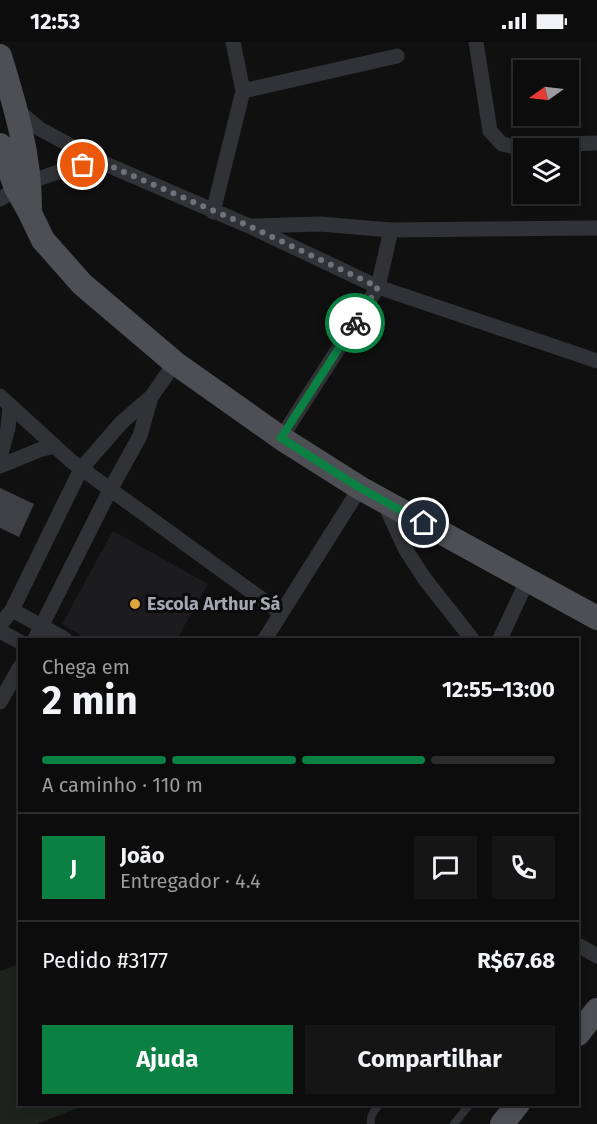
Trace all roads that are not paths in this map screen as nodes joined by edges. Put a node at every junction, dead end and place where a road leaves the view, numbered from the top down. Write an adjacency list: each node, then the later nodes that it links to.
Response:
1 (233, 42): 5 (street)
2 (476, 42): 7 (street)
3 (0, 56): 6 (main road)
4 (397, 56): 5 (street)
5 (243, 91): 11 (street)
6 (17, 110): 9 (street); 10 (main road)
7 (597, 143)
8 (0, 145): 10 (main road)
9 (101, 162): 10 (street); 11 (street)
10 (15, 190): 17 (main road)
11 (213, 212): 12 (street)
12 (249, 226): 14 (street); 15 (street)
13 (597, 228): 14 (street)
14 (391, 230): 15 (street)
15 (378, 287): 16 (street); 20 (street)
16 (597, 361)
17 (175, 363): 18 (street); 20 (main road)
18 (151, 397): 24 (street); 26 (street)
19 (5, 401): 21 (street); 22 (street)
20 (281, 438): 25 (main road)
21 (54, 446): 23 (street); 24 (street)
22 (0, 457)
23 (0, 466)
24 (81, 469): 26 (street); 29 (street)
25 (360, 488): 27 (main road); 30 (street)
26 (110, 490): 30 (street); 34 (street)
27 (383, 501): 28 (main road); 37 (street)
28 (528, 579): 31 (main road); 38 (street)
29 (12, 610): 32 (street); 34 (street)
30 (281, 613): 36 (street)
31 (597, 618)
32 (0, 625)
33 (0, 631): 39 (street)
34 (39, 633): 35 (street)
35 (61, 638)
36 (266, 638)
37 (471, 638)
38 (500, 638)
39 (18, 641)
40 (18, 670): 41 (street)
41 (0, 702)
42 (579, 946): 43 (street)
43 (597, 956)
44 (597, 1010): 45 (main road)
45 (579, 1033)
46 (378, 1106): 48 (lane)
47 (468, 1106): 49 (lane)
48 (371, 1124)
49 (454, 1124)

